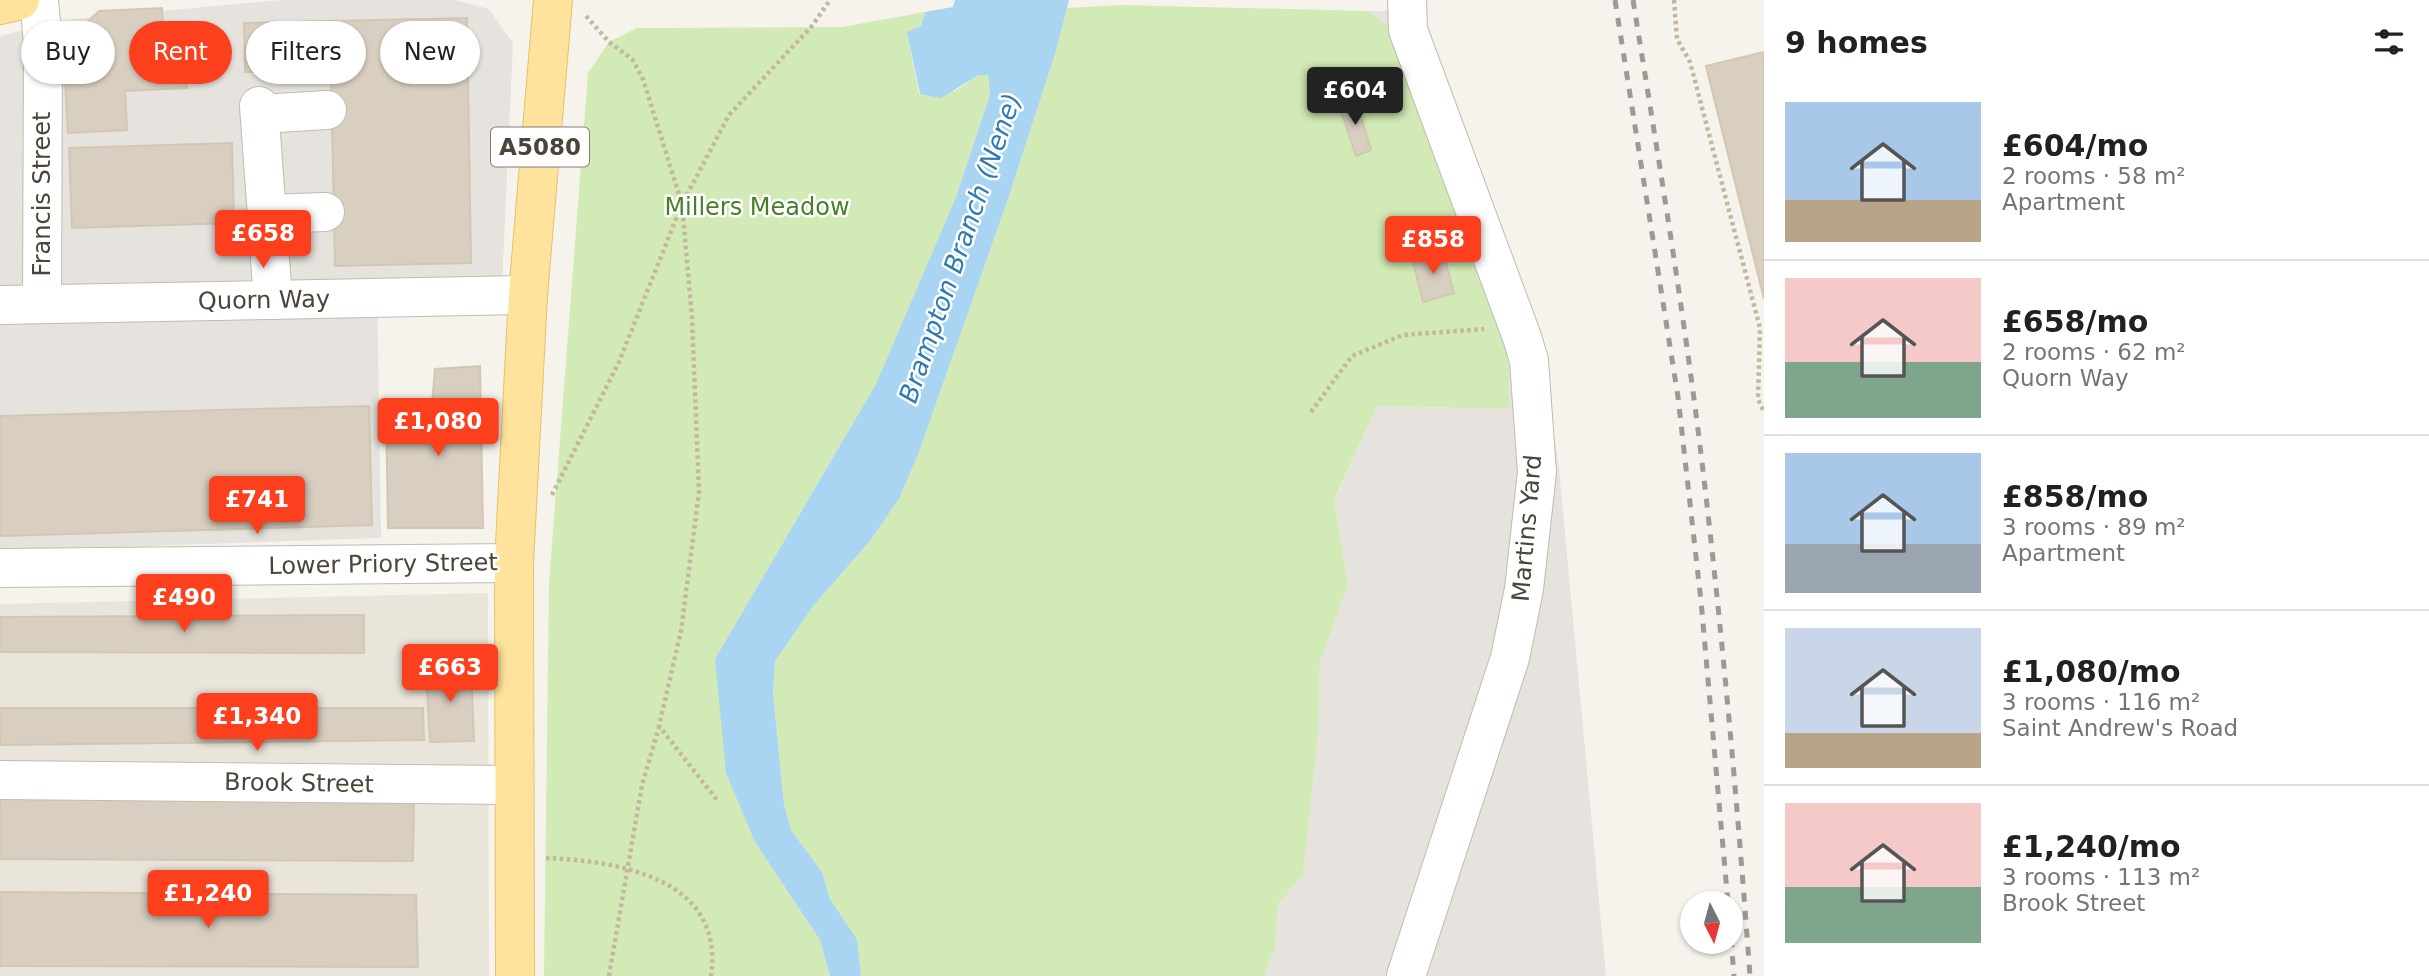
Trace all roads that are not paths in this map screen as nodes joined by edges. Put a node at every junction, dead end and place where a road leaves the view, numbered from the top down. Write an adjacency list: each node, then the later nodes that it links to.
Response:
1 (20, 0): 5 (main road)
2 (39, 0): 11 (street, Francis Street)
3 (1407, 0): 18 (street, Martins Yard)
4 (566, 4): 9 (main road, A5080)
5 (0, 5)
6 (327, 110): 8 (street)
7 (325, 212): 8 (street)
8 (267, 214): 10 (street)
9 (528, 295): 10 (street, Quorn Way); 13 (main road, A5080)
10 (273, 300): 11 (street, Quorn Way)
11 (42, 304): 12 (street, Quorn Way)
12 (0, 305)
13 (514, 563): 14 (street, Lower Priory Street); 16 (main road, A5080)
14 (0, 568)
15 (0, 780): 16 (street, Brook Street)
16 (514, 785): 17 (main road, A5080)
17 (515, 976)
18 (1406, 976)

